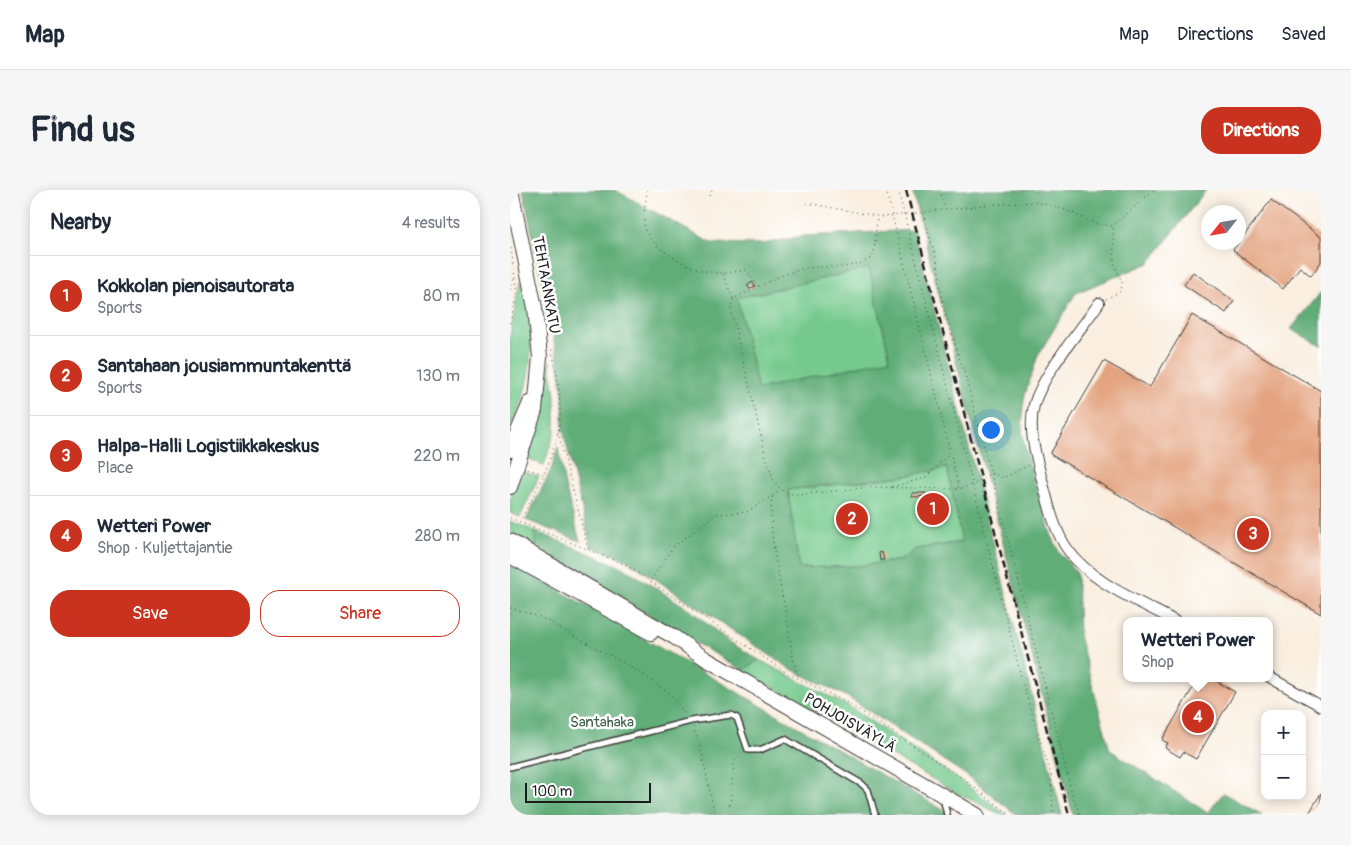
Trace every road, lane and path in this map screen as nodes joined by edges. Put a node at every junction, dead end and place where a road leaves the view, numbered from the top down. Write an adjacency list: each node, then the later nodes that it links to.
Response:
1 (511, 190): 25 (main road, TEHTAANKATU)
2 (647, 190): 17 (path)
3 (712, 190): 8 (path)
4 (886, 190): 12 (path)
5 (898, 190): 13 (path)
6 (940, 190): 10 (path)
7 (1154, 190): 15 (path)
8 (709, 196)
9 (807, 203): 14 (path)
10 (945, 210): 11 (path); 15 (path)
11 (923, 213): 13 (path); 31 (path)
12 (894, 216): 13 (path); 14 (path); 28 (path)
13 (905, 216): 33 (path)
14 (877, 217): 19 (path)
15 (1112, 226): 22 (path)
16 (510, 244): 18 (path)
17 (723, 273): 19 (path); 21 (path)
18 (516, 275): 20 (path); 23 (path)
19 (758, 287): 21 (path)
20 (510, 290)
21 (733, 299): 37 (path)
22 (1099, 303): 29 (street)
23 (510, 323)
24 (549, 339): 26 (path)
25 (537, 386): 27 (main road, TEHTAANKATU); 30 (main road, TEHTAANKATU)
26 (558, 432): 32 (path); 42 (path)
27 (510, 450)
28 (950, 454): 35 (path); 36 (path)
29 (1038, 463): 31 (path); 46 (street)
30 (518, 465): 32 (path); 34 (main road, TEHTAANKATU)
31 (991, 473): 33 (path); 62 (path)
32 (544, 474): 40 (path)
33 (974, 484): 36 (path); 61 (path)
34 (510, 487)
35 (890, 487): 36 (path); 37 (path)
36 (959, 489)
37 (781, 490): 38 (path)
38 (772, 497): 44 (path); 48 (path)
39 (510, 518): 40 (path)
40 (520, 522): 42 (path)
41 (510, 541): 47 (main road, POHJOISVÄYLÄ)
42 (588, 550): 44 (path)
43 (510, 556): 47 (main road, POHJOISVÄYLÄ)
44 (651, 580): 48 (path)
45 (510, 608): 51 (path)
46 (1168, 617)
47 (706, 659): 54 (main road, POHJOISVÄYLÄ)
48 (798, 678): 60 (path)
49 (1273, 678): 50 (street)
50 (1321, 706)
51 (691, 721): 52 (lane); 53 (lane); 55 (path)
52 (748, 750): 56 (path); 57 (lane)
53 (510, 767)
54 (942, 795): 58 (lane); 59 (main road, POHJOISVÄYLÄ)
55 (716, 815)
56 (729, 815)
57 (875, 815)
58 (946, 815)
59 (977, 815)
60 (1011, 815)
61 (1054, 815)
62 (1080, 815)

